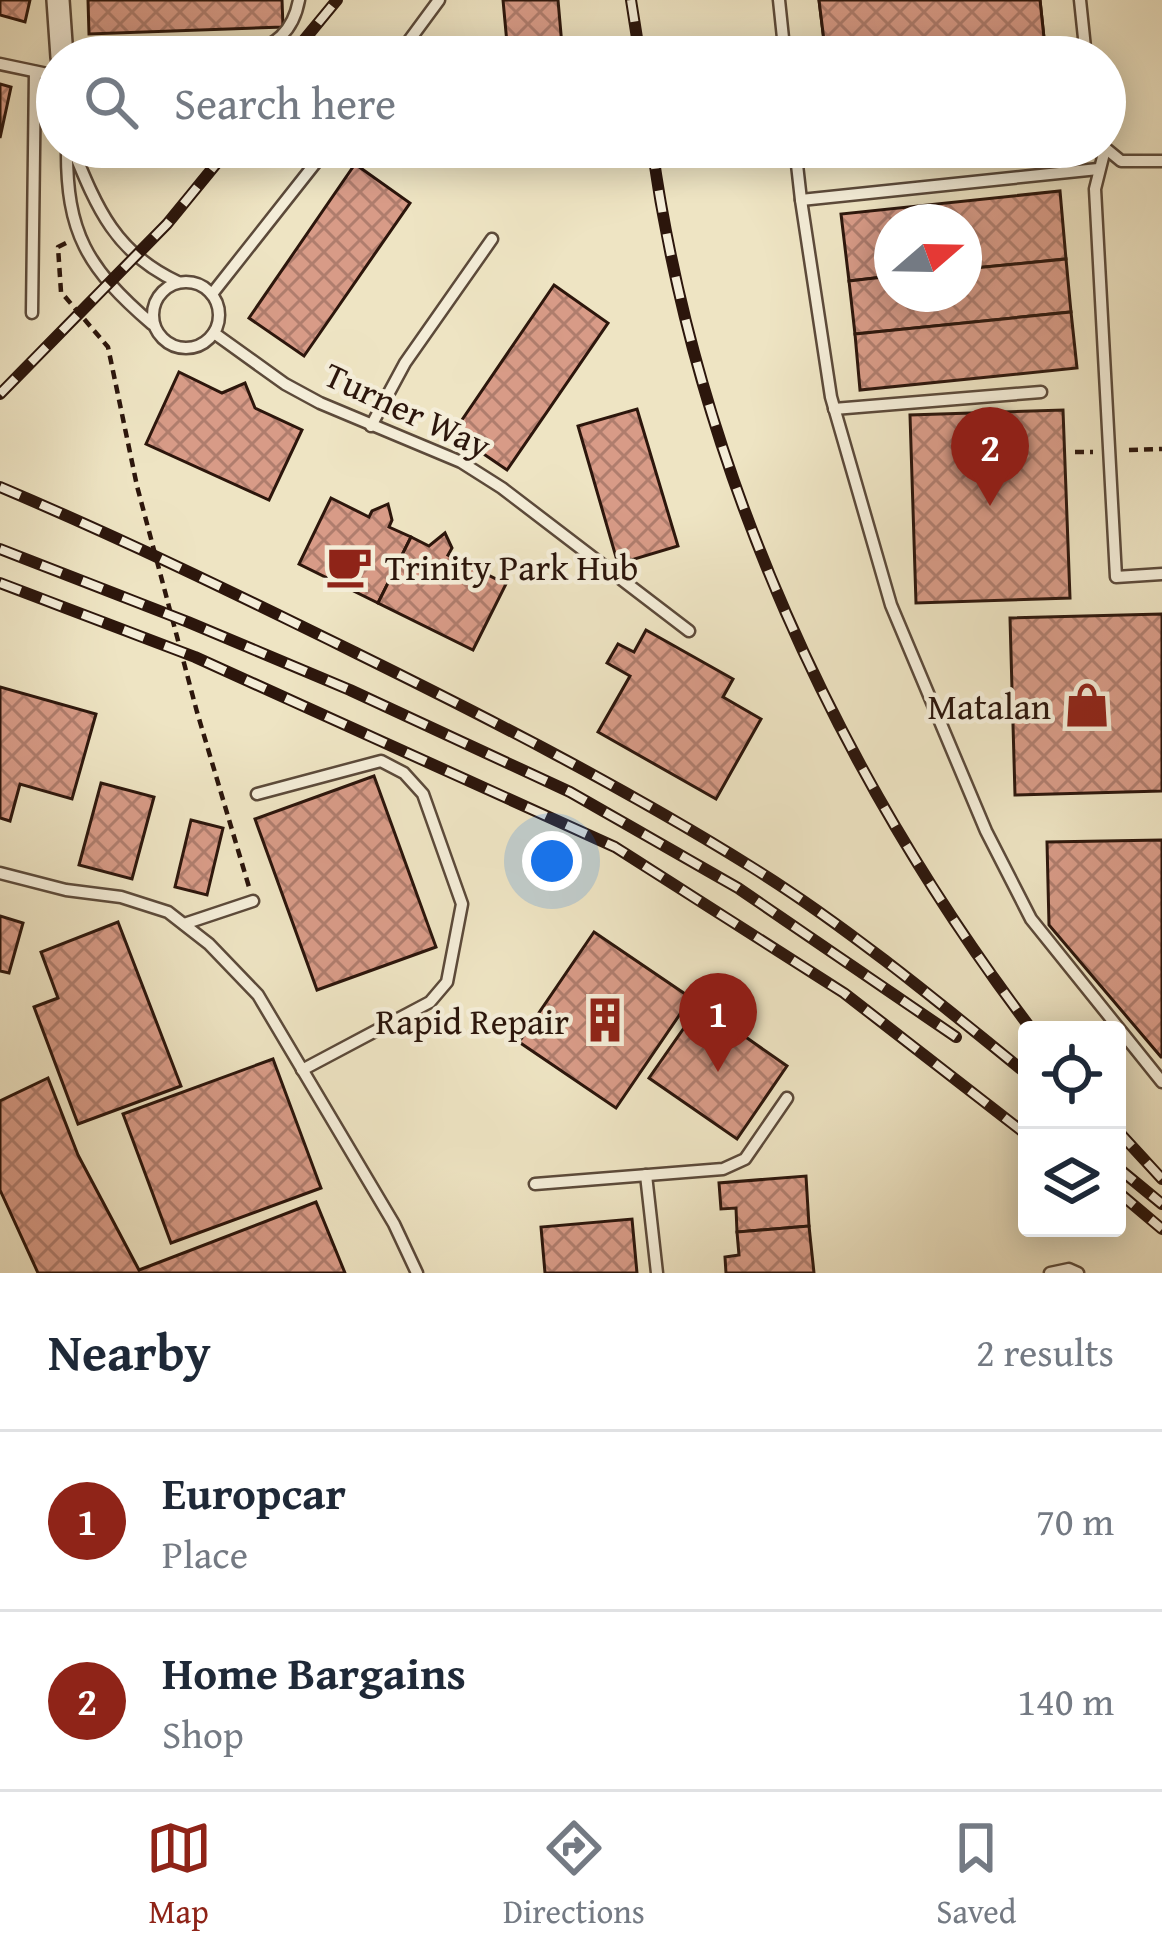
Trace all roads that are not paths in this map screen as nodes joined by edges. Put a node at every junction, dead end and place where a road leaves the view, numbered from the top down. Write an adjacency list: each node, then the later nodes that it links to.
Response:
1 (58, 0): 6 (street)
2 (299, 0): 7 (lane)
3 (439, 0): 8 (lane)
4 (779, 0): 9 (lane)
5 (1080, 0): 10 (lane)
6 (61, 36)
7 (282, 36)
8 (412, 36)
9 (783, 36)
10 (1084, 36)
11 (0, 64): 12 (lane)
12 (35, 72): 24 (lane)
13 (1126, 160): 14 (lane)
14 (1162, 160)
15 (69, 168): 25 (lane)
16 (79, 168): 22 (lane)
17 (311, 168): 23 (lane)
18 (797, 168): 20 (lane)
19 (1098, 170): 20 (lane); 30 (lane)
20 (801, 200): 28 (lane)
21 (492, 239): 29 (lane)
22 (178, 282): 23 (lane); 25 (lane)
23 (212, 294): 26 (lane)
24 (32, 313)
25 (153, 325): 26 (lane)
26 (214, 333): 29 (lane, Turner Way)
27 (1041, 392): 28 (lane)
28 (834, 409): 37 (lane)
29 (371, 427): 31 (lane, Turner Way)
30 (1162, 574)
31 (689, 631)
32 (257, 794): 36 (lane)
33 (0, 873): 35 (lane)
34 (253, 901): 35 (lane)
35 (184, 924): 36 (lane)
36 (302, 1070): 41 (lane)
37 (1162, 1082)
38 (788, 1098): 39 (lane)
39 (646, 1175): 40 (lane); 42 (lane)
40 (536, 1184)
41 (417, 1273)
42 (657, 1273)
43 (1051, 1273): 44 (lane)
44 (1078, 1273)

